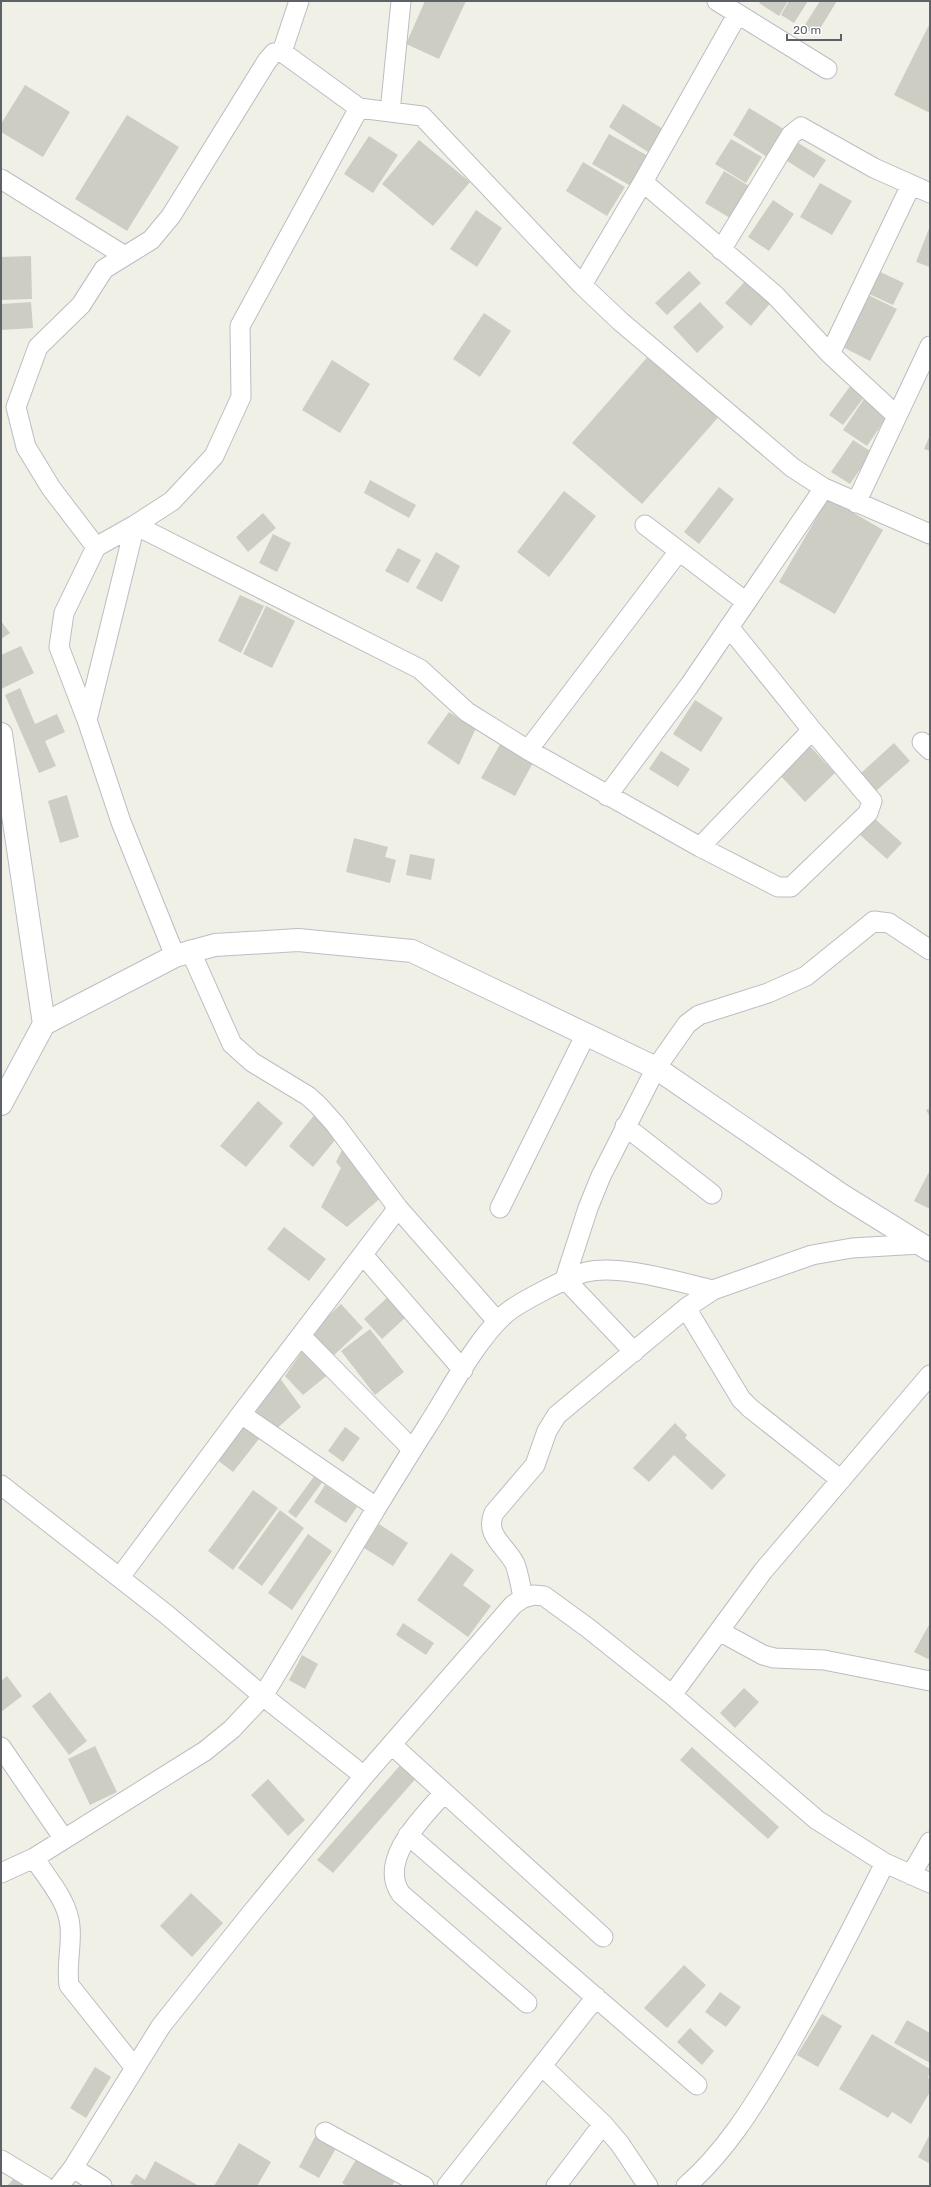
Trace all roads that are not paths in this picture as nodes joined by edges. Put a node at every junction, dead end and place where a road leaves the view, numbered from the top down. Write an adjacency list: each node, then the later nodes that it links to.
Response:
1 (299, 1): 5 (street)
2 (401, 1): 8 (street)
3 (717, 1): 4 (street)
4 (737, 15): 6 (street); 10 (street)
5 (282, 52): 7 (street); 14 (street)
6 (827, 70)
7 (359, 108): 8 (street); 21 (street)
8 (390, 112): 15 (street)
9 (1, 179): 14 (street)
10 (643, 182): 13 (street); 15 (street)
11 (911, 185): 12 (street); 13 (street); 17 (street)
12 (930, 193)
13 (721, 250): 17 (street)
14 (125, 256): 24 (street)
15 (582, 284): 19 (street)
16 (930, 346): 18 (street)
17 (830, 354): 18 (street)
18 (897, 416): 20 (street)
19 (824, 488): 20 (street); 26 (street)
20 (856, 503): 23 (street)
21 (135, 525): 24 (street); 28 (street); 31 (street)
22 (645, 525): 25 (street)
23 (930, 534)
24 (96, 547): 28 (street)
25 (679, 552): 26 (street); 31 (street)
26 (746, 602): 27 (street)
27 (729, 627): 29 (street); 32 (street)
28 (87, 720): 35 (street)
29 (812, 730): 33 (street); 33 (street)
30 (1, 734): 36 (main road)
31 (528, 750): 32 (street)
32 (607, 796): 33 (street)
33 (700, 847)
34 (930, 950): 38 (street)
35 (182, 953): 36 (main road); 37 (main road); 42 (street)
36 (44, 1024): 39 (main road)
37 (586, 1034): 38 (main road); 43 (street)
38 (656, 1068): 40 (street); 44 (main road)
39 (1, 1104)
40 (625, 1126): 41 (street); 46 (street)
41 (712, 1194)
42 (398, 1208): 45 (street); 49 (street)
43 (500, 1208)
44 (925, 1247): 47 (street)
45 (363, 1255): 50 (street); 52 (street)
46 (565, 1279): 47 (street); 49 (street); 51 (street)
47 (713, 1290): 48 (street)
48 (686, 1308): 51 (street); 56 (street)
49 (497, 1321): 52 (street)
50 (301, 1336): 54 (street); 55 (street)
51 (634, 1352): 60 (street)
52 (463, 1370): 55 (street)
53 (930, 1375): 56 (street)
54 (241, 1414): 58 (street); 59 (street)
55 (412, 1449): 58 (street)
56 (841, 1480): 61 (street)
57 (1, 1485): 59 (street)
58 (376, 1507): 64 (street)
59 (120, 1577): 64 (street)
60 (524, 1598): 63 (street); 65 (street)
61 (719, 1631): 62 (street); 63 (street)
62 (930, 1681)
63 (672, 1695): 73 (street)
64 (262, 1696): 67 (street); 70 (street)
65 (392, 1745): 67 (street); 68 (street)
66 (1, 1747): 70 (street)
67 (364, 1776): 81 (street)
68 (444, 1793): 69 (street); 77 (street)
69 (408, 1835): 78 (street); 79 (street)
70 (64, 1838): 72 (street)
71 (930, 1842): 75 (street)
72 (34, 1858): 74 (street); 81 (street)
73 (885, 1863): 75 (street); 94 (street)
74 (1, 1873)
75 (911, 1875): 76 (street)
76 (930, 1883)
77 (603, 1938)
78 (596, 1997): 80 (street); 82 (street)
79 (527, 2003)
80 (542, 2066): 83 (street); 91 (street)
81 (135, 2068): 86 (street)
82 (697, 2085)
83 (603, 2124): 92 (street); 93 (street)
84 (325, 2132): 90 (street)
85 (1, 2160): 87 (street)
86 (74, 2168): 88 (street); 89 (street)
87 (44, 2186)
88 (59, 2186)
89 (102, 2186)
90 (424, 2186)
91 (447, 2186)
92 (556, 2186)
93 (648, 2186)
94 (686, 2186)

